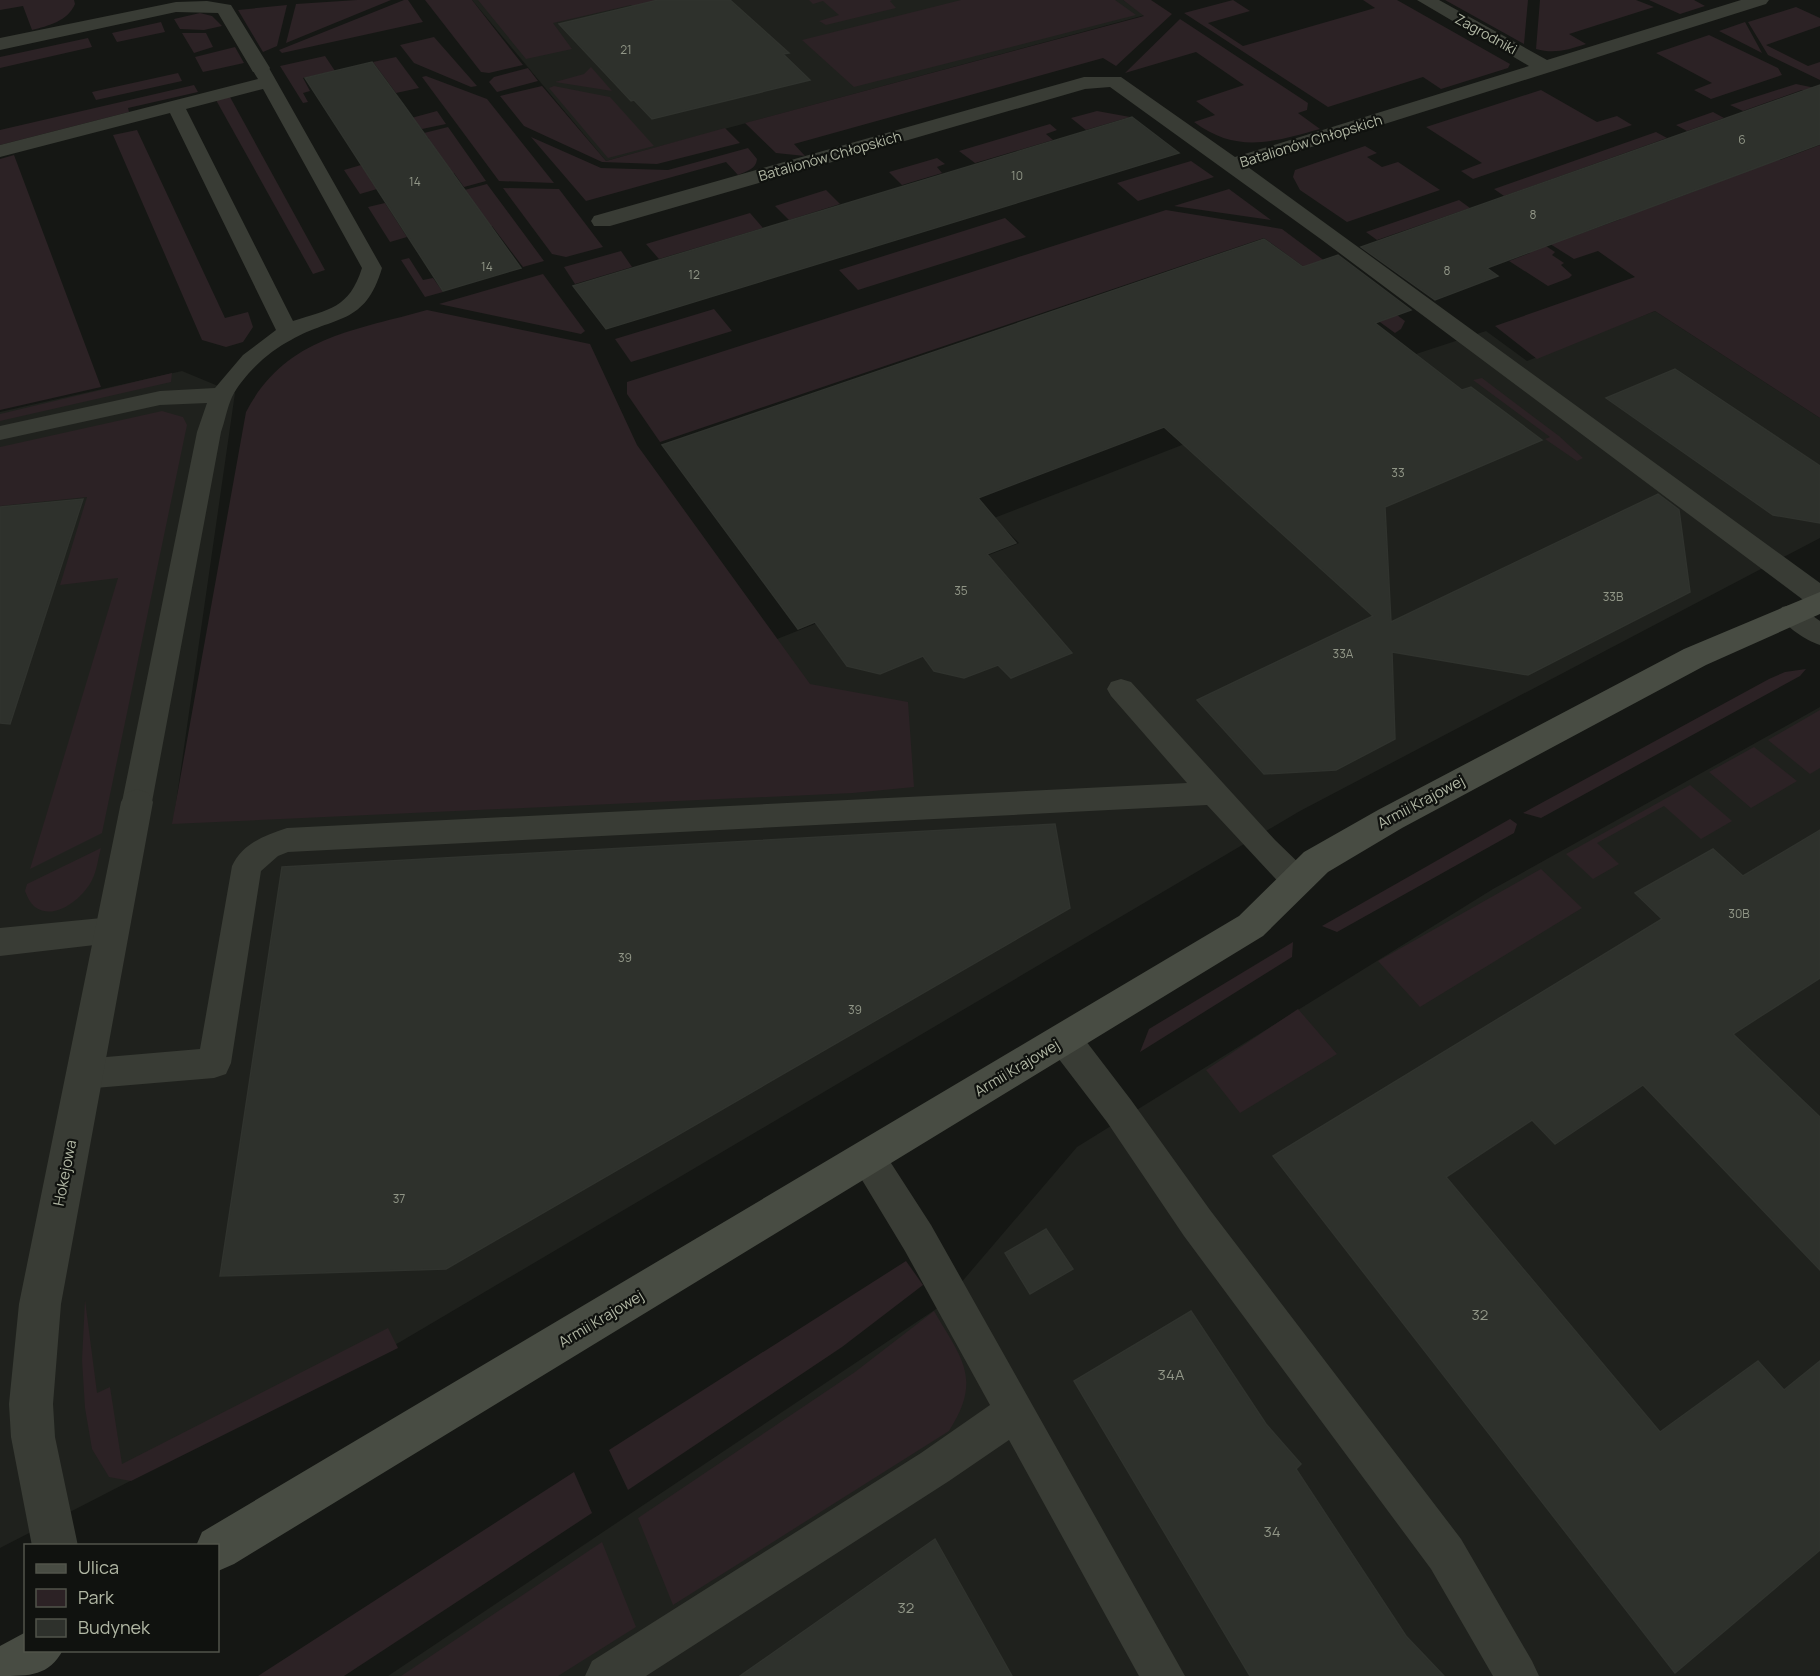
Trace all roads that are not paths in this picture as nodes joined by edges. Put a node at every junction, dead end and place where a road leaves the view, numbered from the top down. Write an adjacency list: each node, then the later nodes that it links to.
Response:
1 (1426, 0): 4 (street, Zagrodniki)
2 (1760, 0): 4 (street, Batalionów Chłopskich)
3 (0, 44): 5 (street)
4 (1547, 68): 8 (street, Batalionów Chłopskich)
5 (264, 75): 6 (lane); 10 (lane)
6 (176, 106): 7 (lane); 10 (lane)
7 (0, 151)
8 (1232, 165): 9 (street, Batalionów Chłopskich); 13 (street)
9 (602, 221)
10 (288, 333): 11 (lane)
11 (222, 395): 12 (lane); 17 (lane)
12 (0, 433)
13 (1810, 605): 14 (lane); 18 (street, Armii Krajowej)
14 (1820, 635)
15 (1121, 689): 16 (lane)
16 (1214, 793): 18 (lane); 22 (lane)
17 (137, 802): 19 (street, Hokejowa)
18 (1296, 880): 21 (street, Armii Krajowej)
19 (112, 930): 20 (lane); 22 (street, Hokejowa)
20 (0, 942)
21 (1064, 1039): 23 (street, Armii Krajowej); 31 (lane)
22 (83, 1074): 25 (street, Hokejowa)
23 (868, 1158): 24 (lane); 26 (street, Armii Krajowej)
24 (1015, 1412): 29 (lane); 30 (lane)
25 (55, 1544)
26 (219, 1547)
27 (36, 1652): 28 (street)
28 (0, 1673)
29 (607, 1676)
30 (1163, 1676)
31 (1517, 1676)

